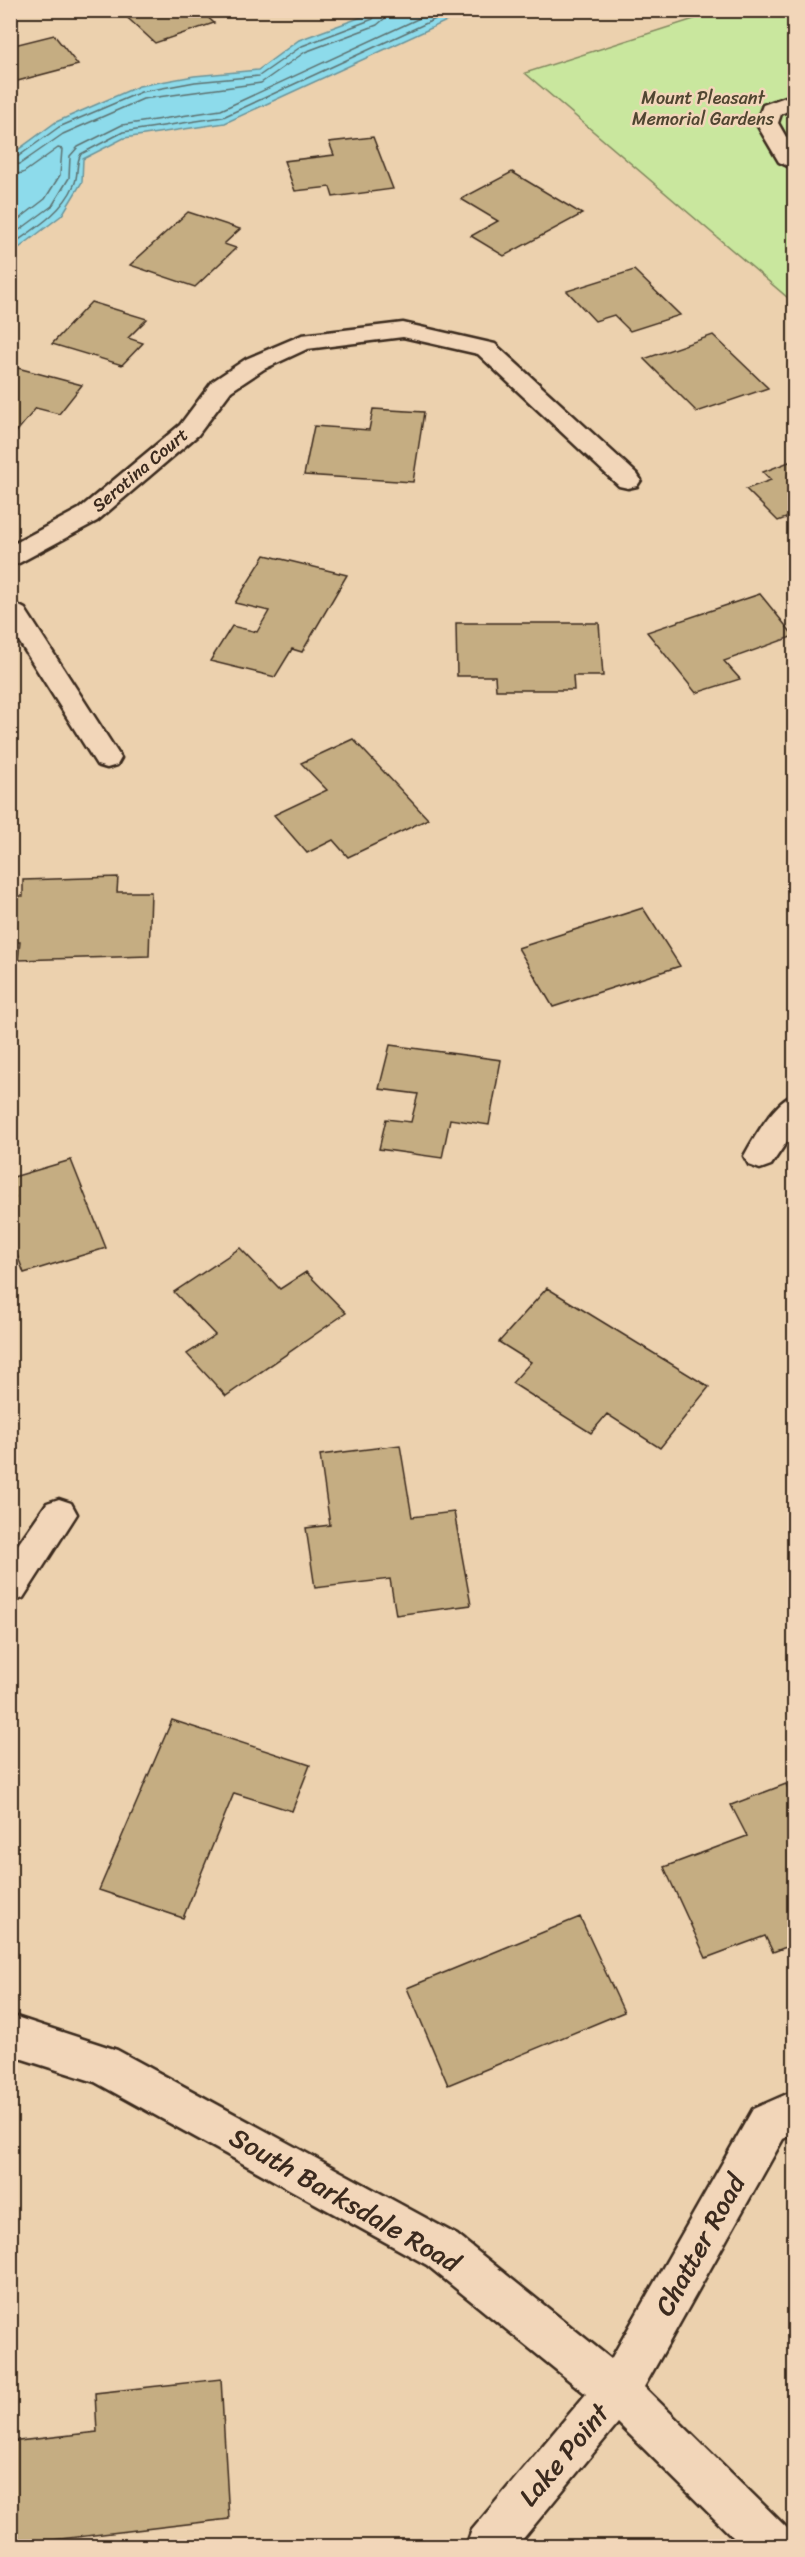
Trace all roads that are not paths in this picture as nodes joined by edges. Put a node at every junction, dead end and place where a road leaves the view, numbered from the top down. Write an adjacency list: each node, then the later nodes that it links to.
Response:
1 (795, 101): 2 (street)
2 (795, 162)
3 (628, 480): 4 (street, Serotina Court)
4 (10, 557)
5 (10, 610): 6 (street)
6 (107, 758)
7 (795, 1107): 8 (street)
8 (760, 1156)
9 (59, 1514): 10 (street)
10 (10, 1587)
11 (10, 2035): 13 (street, South Barksdale Road)
12 (795, 2111): 13 (street, Chatter Road)
13 (617, 2391): 14 (street, Lake Point); 15 (street, South Barksdale Road)
14 (488, 2547)
15 (773, 2547)

